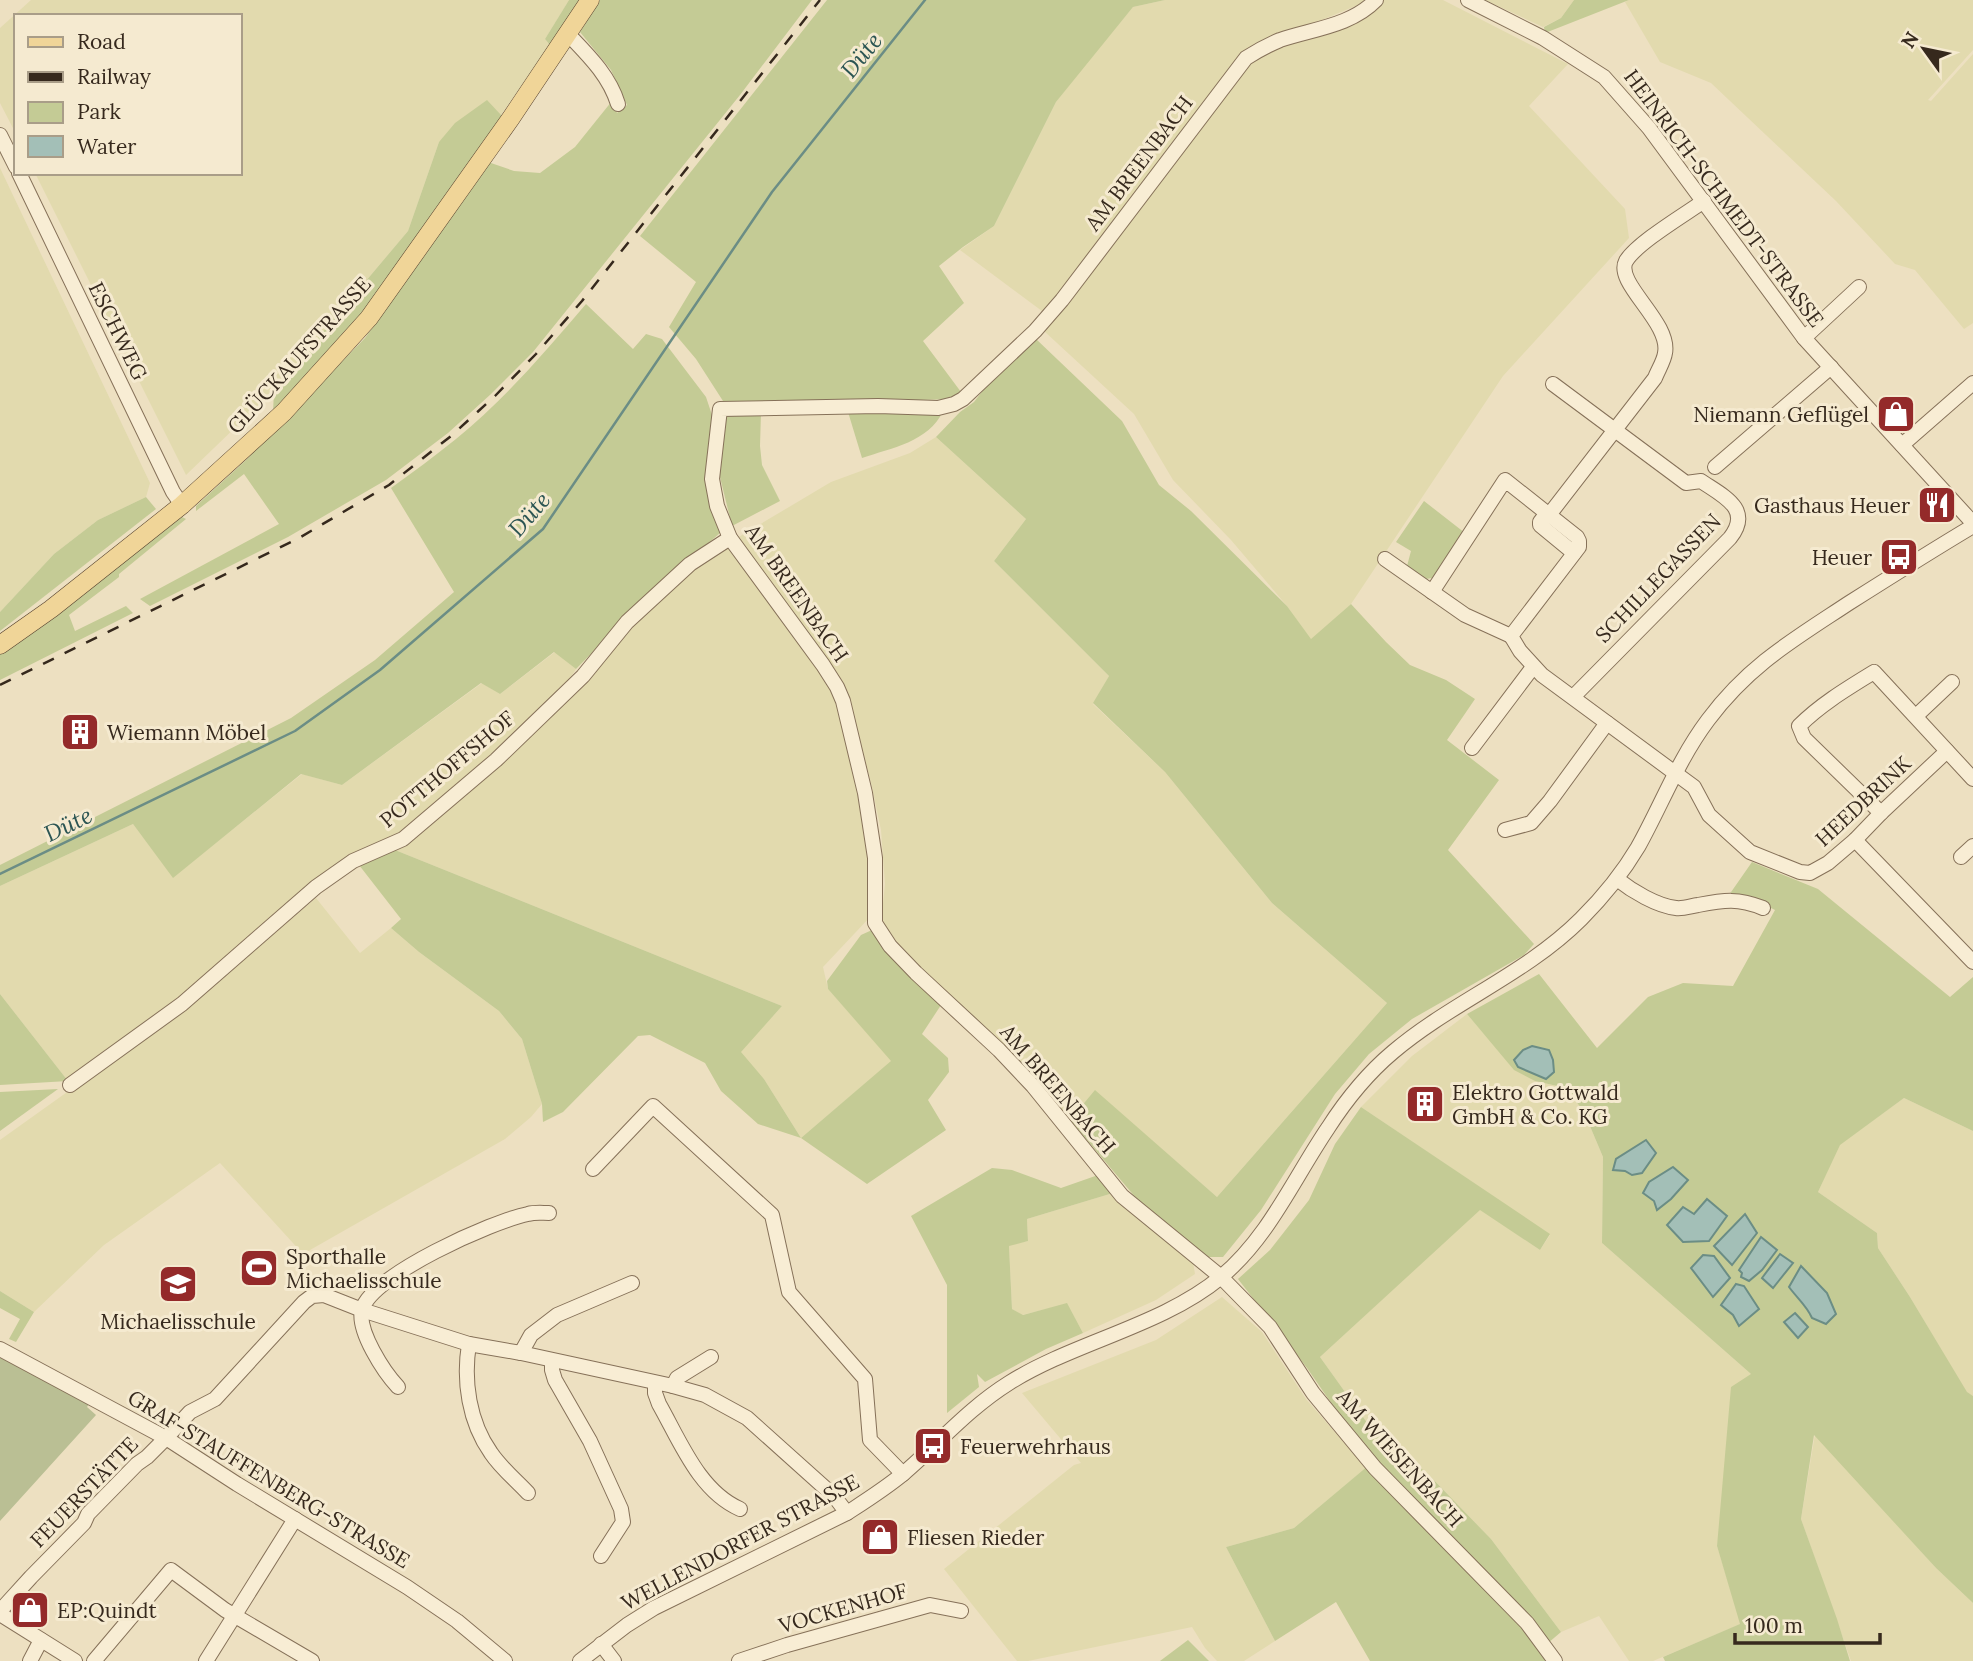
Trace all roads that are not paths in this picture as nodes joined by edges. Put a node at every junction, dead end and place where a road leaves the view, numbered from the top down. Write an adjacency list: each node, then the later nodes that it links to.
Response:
1 (590, 0): 4 (main road, GLÜCKAUFSTRASSE)
2 (1376, 0): 21 (street, AM BREENBACH)
3 (1468, 0): 9 (street, HEINRICH-SCHMEDT-STRASSE)
4 (568, 33): 5 (street); 18 (main road, GLÜCKAUFSTRASSE)
5 (618, 104)
6 (0, 135): 7 (street)
7 (14, 163)
8 (20, 175): 18 (street, ESCHWEG)
9 (1703, 201): 11 (street, HEINRICH-SCHMEDT-STRASSE); 15 (street)
10 (1859, 286): 11 (street)
11 (1804, 338): 12 (street, HEINRICH-SCHMEDT-STRASSE)
12 (1831, 368): 16 (street, HEINRICH-SCHMEDT-STRASSE); 17 (street)
13 (1973, 383): 16 (street)
14 (1553, 384): 15 (street)
15 (1616, 431): 19 (street); 28 (street, SCHILLEGASSEN)
16 (1902, 446): 20 (street, HEINRICH-SCHMEDT-STRASSE)
17 (1715, 467)
18 (182, 505): 25 (main road, GLÜCKAUFSTRASSE)
19 (1548, 514): 23 (street); 24 (street)
20 (1973, 524): 33 (street, WELLENDORFER STRASSE)
21 (730, 538): 43 (street, POTTHOFFSHOF); 46 (street, AM BREENBACH)
22 (1385, 559): 23 (street)
23 (1432, 592): 24 (street)
24 (1511, 636): 26 (street, HEEDBRINK)
25 (0, 645)
26 (1533, 667): 28 (street, HEEDBRINK); 31 (street)
27 (1952, 682): 29 (street)
28 (1573, 697): 30 (street, HEEDBRINK)
29 (1916, 716): 32 (street); 35 (street)
30 (1607, 723): 33 (street, HEEDBRINK); 36 (street)
31 (1472, 748)
32 (1947, 751): 34 (street); 35 (street, HEEDBRINK)
33 (1674, 772): 37 (street, HEEDBRINK); 40 (street, WELLENDORFER STRASSE)
34 (1973, 779)
35 (1881, 813): 37 (street, HEEDBRINK)
36 (1506, 830)
37 (1855, 840): 42 (street)
38 (1973, 846): 39 (street)
39 (1961, 857)
40 (1617, 879): 41 (street); 46 (street, WELLENDORFER STRASSE)
41 (1763, 908)
42 (1973, 962)
43 (70, 1085)
44 (593, 1169): 58 (street)
45 (550, 1213): 48 (street)
46 (1221, 1277): 58 (street, WELLENDORFER STRASSE); 78 (street, AM WIESENBACH)
47 (632, 1283): 51 (street)
48 (362, 1310): 49 (street); 56 (street); 57 (street, FEUERSTÄTTE)
49 (469, 1344): 51 (street); 59 (street)
50 (0, 1349): 57 (street, GRAF-STAUFFENBERG-STRASSE)
51 (521, 1353): 53 (street)
52 (710, 1357): 55 (street)
53 (552, 1361): 54 (street); 63 (street)
54 (655, 1383): 55 (street); 60 (street)
55 (673, 1385): 61 (street)
56 (398, 1387)
57 (166, 1438): 62 (street, GRAF-STAUFFENBERG-STRASSE); 65 (street, FEUERSTÄTTE)
58 (902, 1474): 61 (street, WELLENDORFER STRASSE)
59 (528, 1493)
60 (740, 1508)
61 (847, 1513): 68 (street, WELLENDORFER STRASSE)
62 (295, 1519): 66 (street); 74 (street, GRAF-STAUFFENBERG-STRASSE)
63 (601, 1556)
64 (961, 1611): 77 (street, VOCKENHOF)
65 (0, 1613): 67 (street)
66 (234, 1615): 71 (street); 72 (street); 73 (street)
67 (41, 1640): 69 (street); 70 (street)
68 (601, 1644): 75 (street, WELLENDORFER STRASSE); 76 (street)
69 (30, 1661)
70 (75, 1661)
71 (94, 1661)
72 (206, 1661)
73 (312, 1661)
74 (505, 1661)
75 (580, 1661)
76 (614, 1661)
77 (738, 1661)
78 (1555, 1661)

